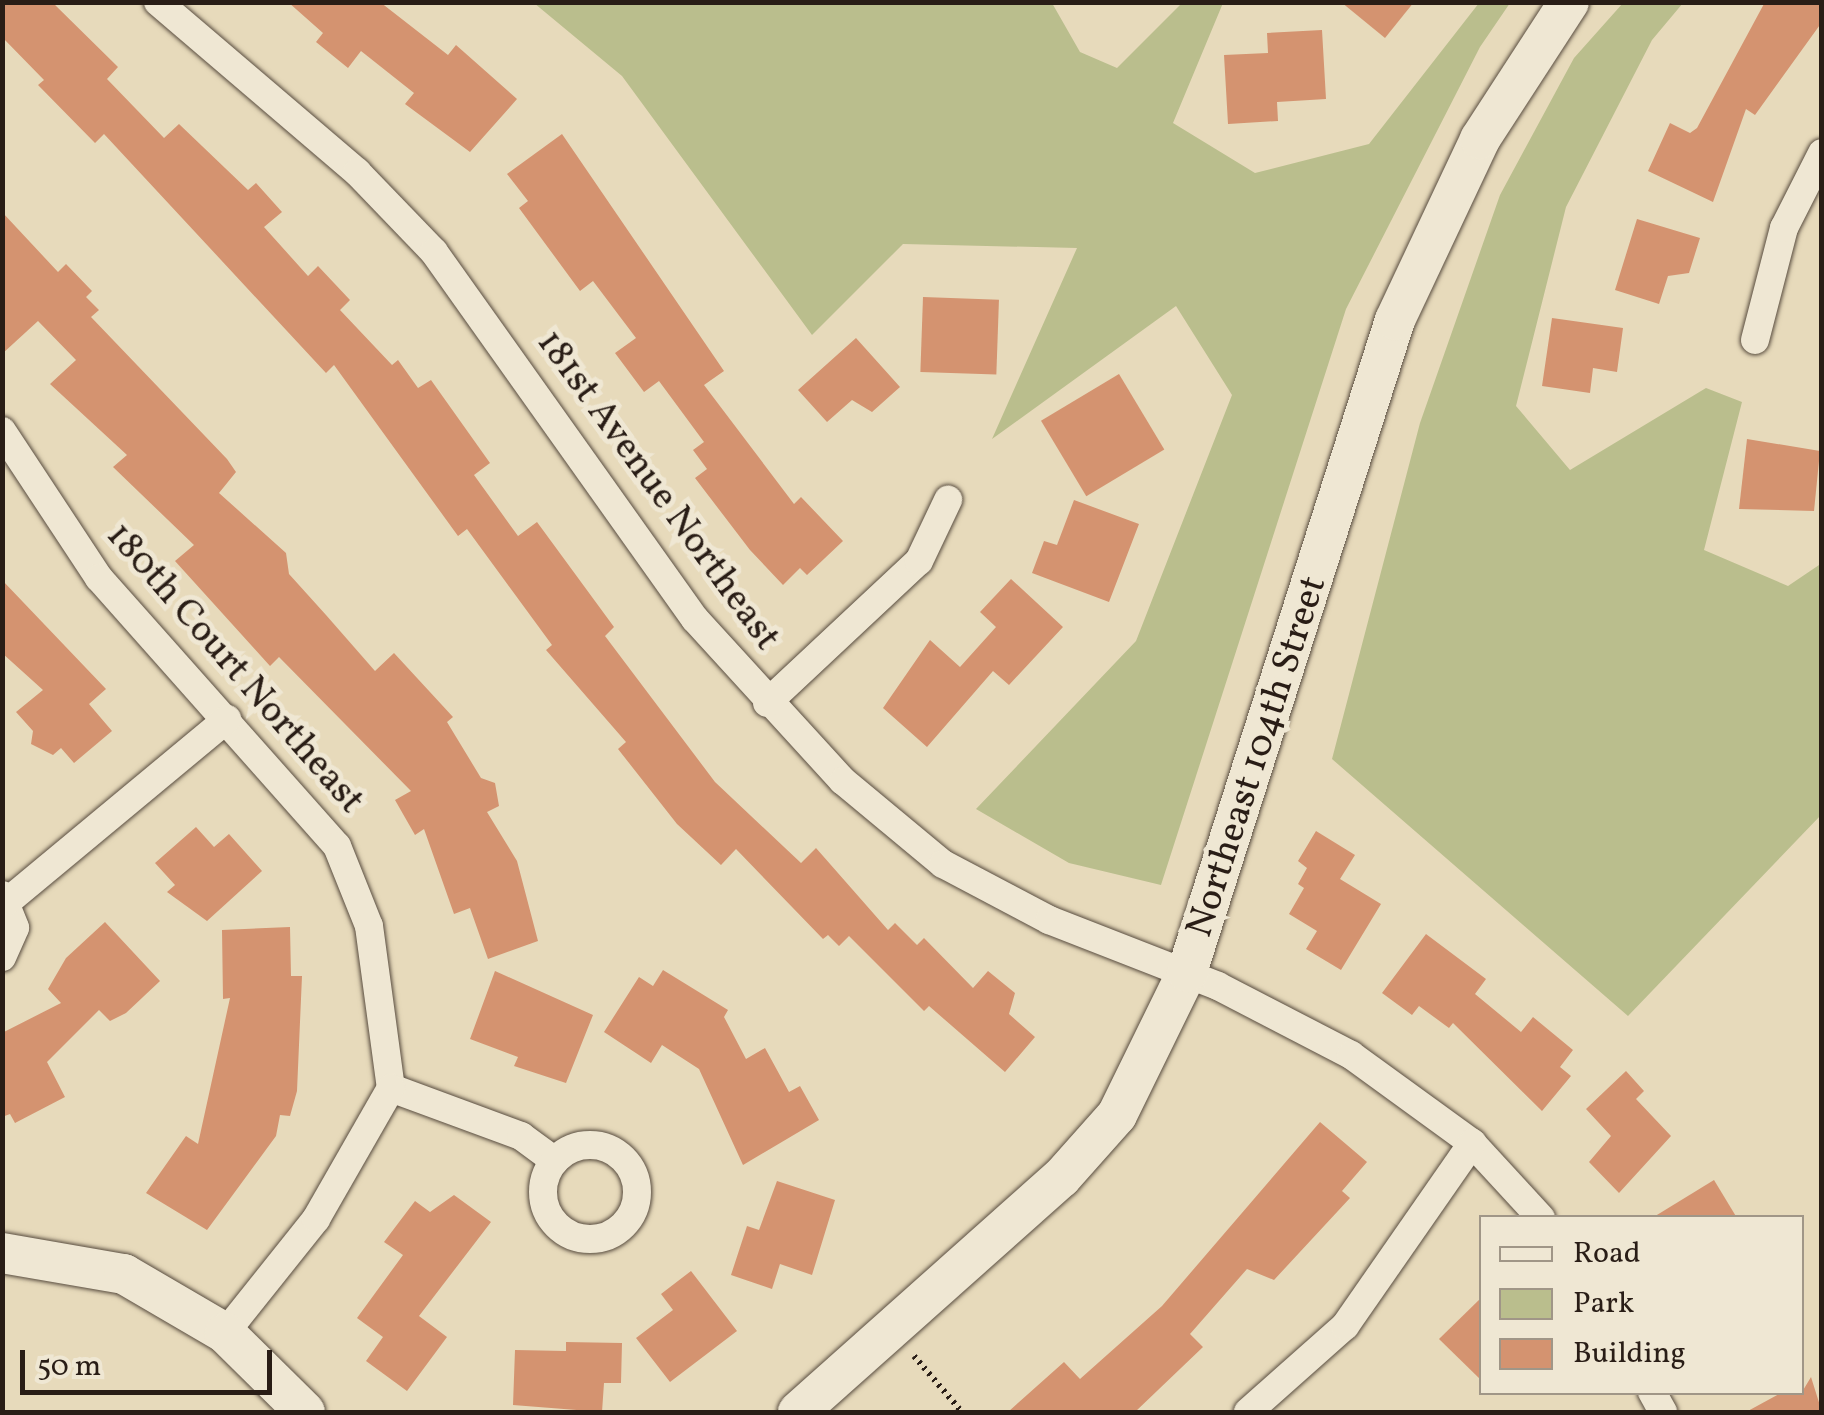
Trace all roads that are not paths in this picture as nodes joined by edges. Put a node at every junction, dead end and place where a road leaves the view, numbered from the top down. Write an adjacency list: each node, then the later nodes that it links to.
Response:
1 (158, 2): 7 (street, 181st Avenue Northeast)
2 (1569, 2): 11 (street, Northeast 104th Street)
3 (1822, 153): 4 (street)
4 (1755, 340)
5 (2, 431): 8 (street, 180th Court Northeast)
6 (948, 500): 7 (street)
7 (767, 703): 11 (street, 181st Avenue Northeast)
8 (227, 719): 9 (street); 12 (street, 180th Court Northeast)
9 (5, 898): 10 (street)
10 (2, 956)
11 (1187, 972): 13 (street, 181st Avenue Northeast); 19 (street, Northeast 104th Street)
12 (391, 1088): 14 (street); 17 (street)
13 (1472, 1143): 15 (street, 181st Avenue Northeast); 20 (street)
14 (555, 1160)
15 (1538, 1215)
16 (2, 1253): 17 (street)
17 (225, 1334): 18 (street)
18 (305, 1412)
19 (798, 1412)
20 (1248, 1412)

